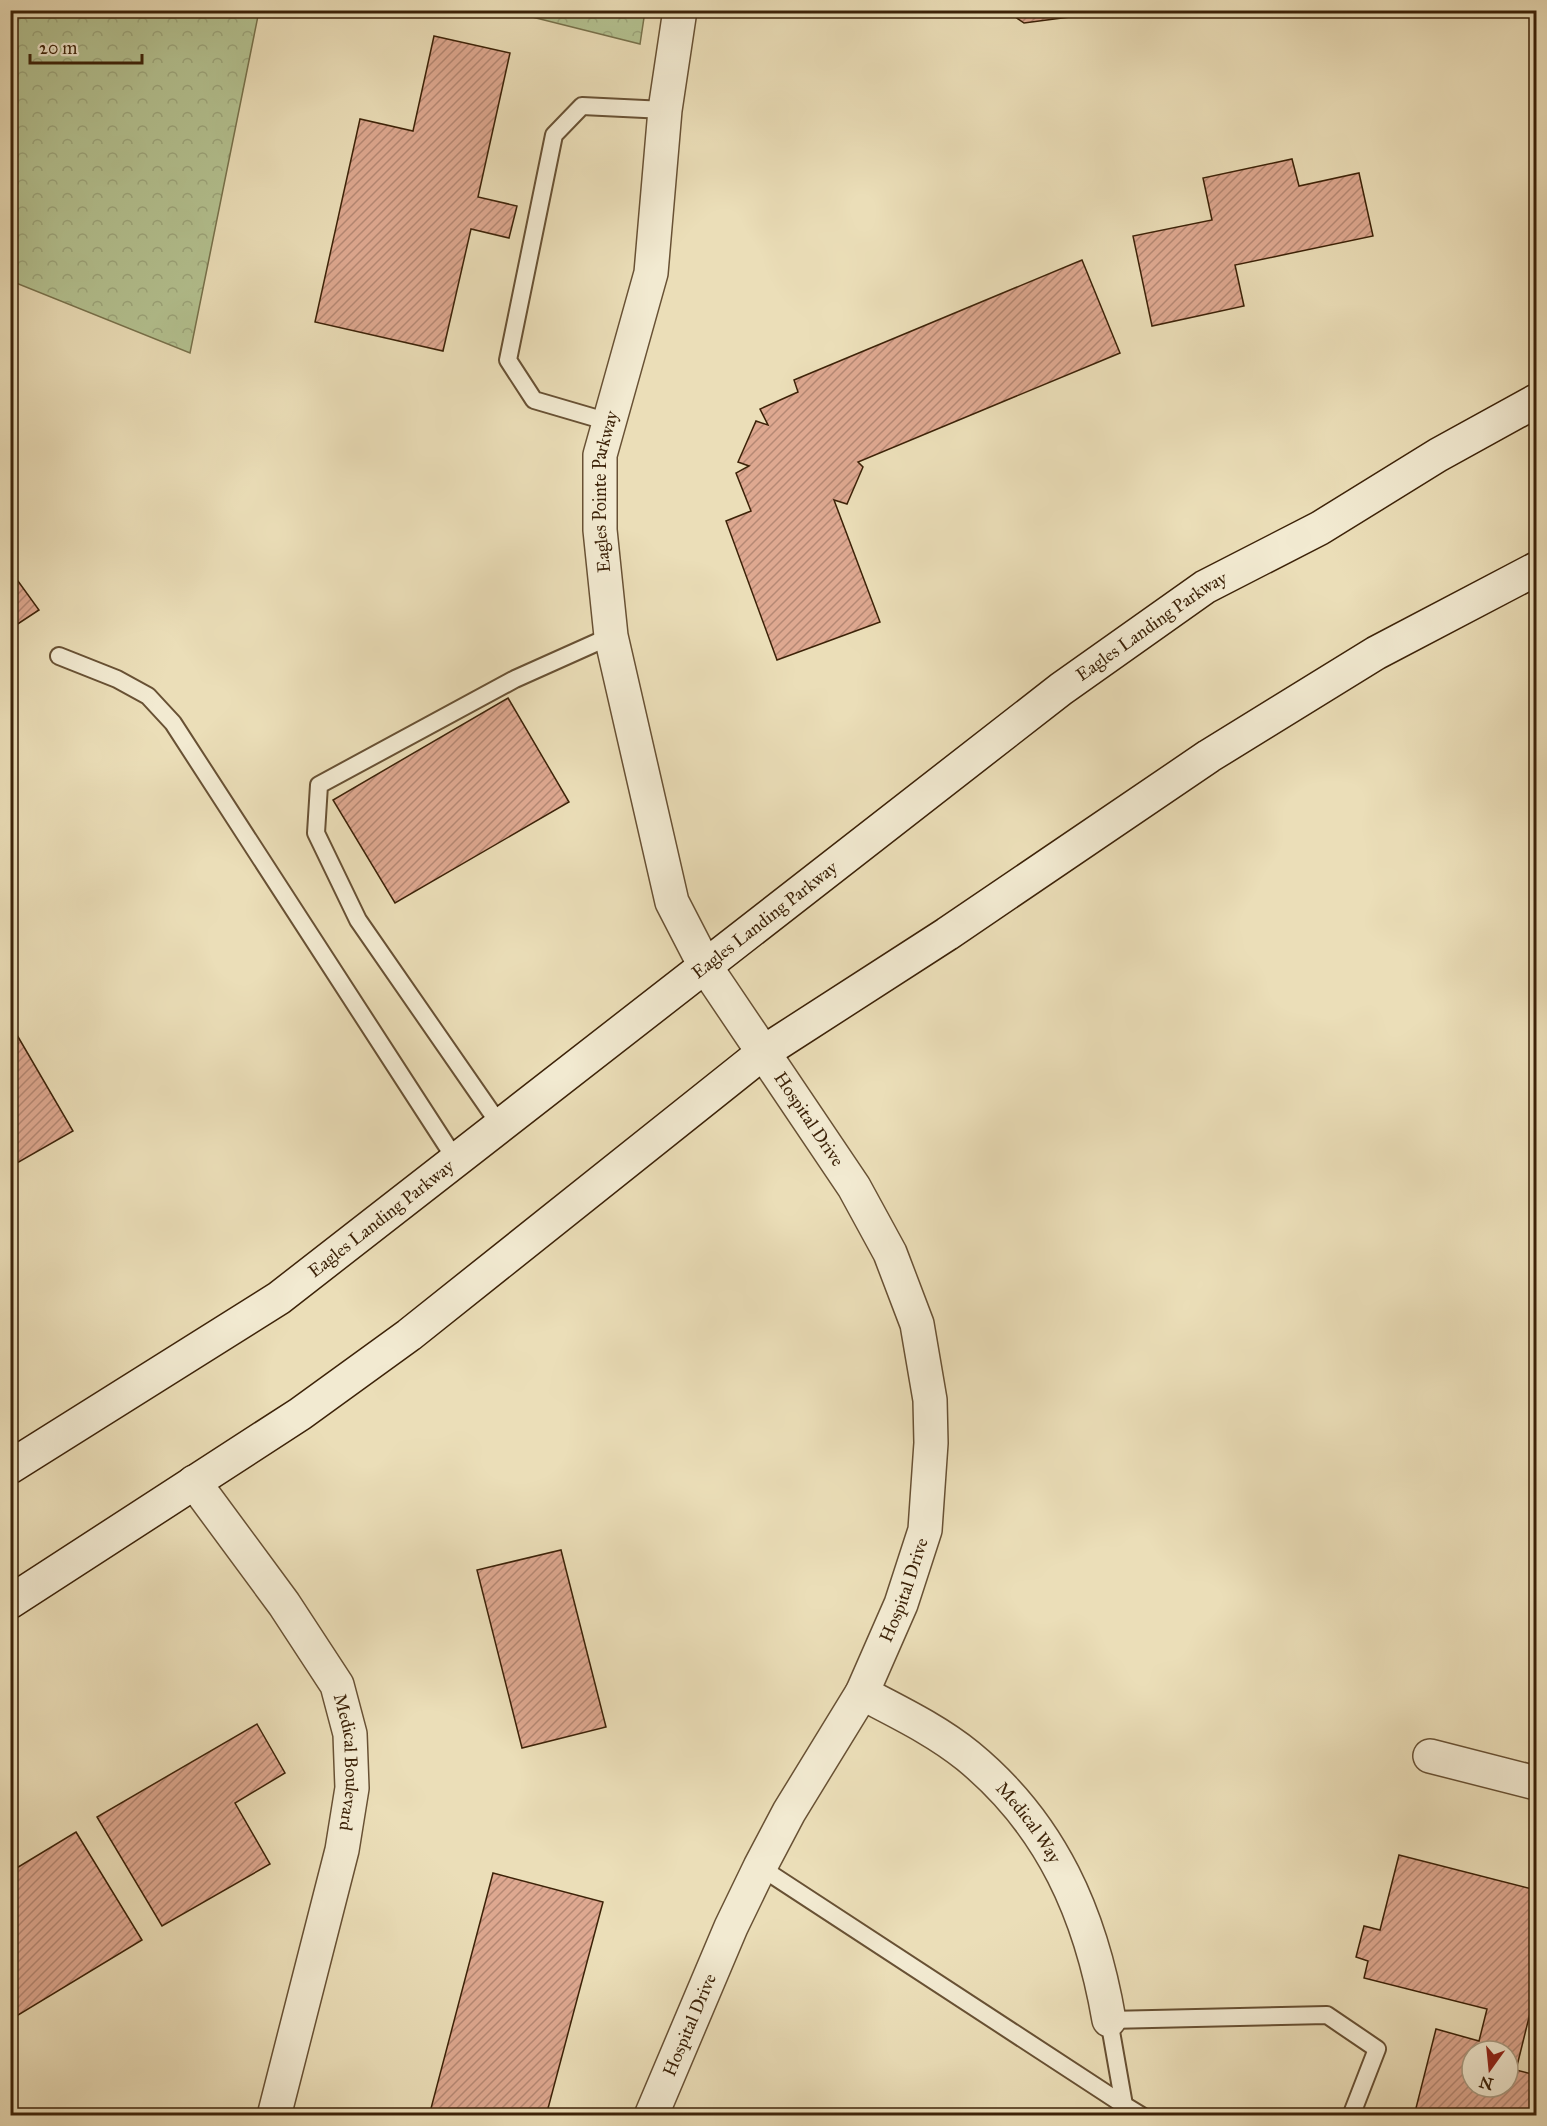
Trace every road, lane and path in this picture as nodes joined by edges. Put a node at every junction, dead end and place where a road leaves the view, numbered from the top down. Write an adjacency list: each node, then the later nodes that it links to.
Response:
1 (680, 10): 2 (main road, Eagles Pointe Parkway)
2 (665, 110): 4 (main road, Eagles Pointe Parkway); 4 (lane)
3 (1536, 401): 8 (main road, Eagles Landing Parkway)
4 (609, 422): 6 (main road, Eagles Pointe Parkway)
5 (1536, 569): 9 (main road)
6 (611, 636): 8 (main road, Eagles Pointe Parkway); 10 (lane)
7 (59, 656): 11 (lane)
8 (705, 966): 9 (main road, Hospital Drive); 10 (main road, Eagles Landing Parkway)
9 (764, 1052): 13 (main road); 15 (main road, Hospital Drive)
10 (500, 1125): 11 (main road, Eagles Landing Parkway)
11 (456, 1160): 12 (main road, Eagles Landing Parkway)
12 (10, 1467)
13 (194, 1482): 14 (main road); 21 (main road, Medical Boulevard)
14 (10, 1602)
15 (862, 1693): 18 (main road, Hospital Drive); 19 (main road, Medical Way)
16 (1431, 1756): 17 (main road)
17 (1536, 1783)
18 (760, 1867): 20 (lane); 22 (main road, Hospital Drive)
19 (1109, 2020): 20 (lane); 24 (lane)
20 (1124, 2104): 23 (lane)
21 (274, 2115)
22 (651, 2115)
23 (1142, 2115)
24 (1351, 2115)

